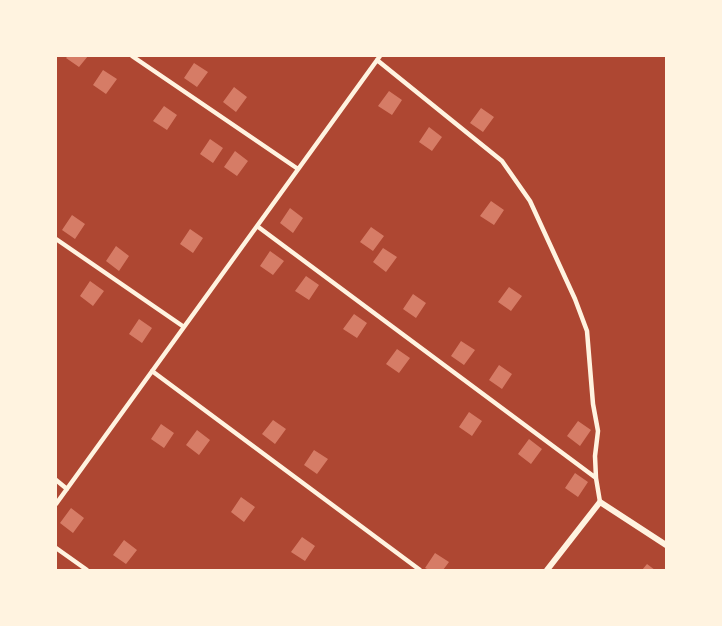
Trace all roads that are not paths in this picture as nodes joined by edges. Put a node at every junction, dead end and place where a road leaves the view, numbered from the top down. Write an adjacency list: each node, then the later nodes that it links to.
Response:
1 (132, 56): 3 (lane)
2 (379, 58): 3 (lane); 8 (lane)
3 (298, 169): 4 (lane)
4 (257, 226): 6 (lane); 8 (lane)
5 (56, 239): 6 (lane)
6 (184, 327): 7 (lane)
7 (152, 371): 10 (lane); 16 (lane)
8 (596, 477): 11 (lane)
9 (56, 480): 10 (lane)
10 (67, 489): 12 (lane)
11 (600, 502): 13 (street); 17 (street)
12 (56, 504)
13 (666, 545)
14 (56, 548): 15 (lane)
15 (87, 570)
16 (420, 570)
17 (547, 570)

